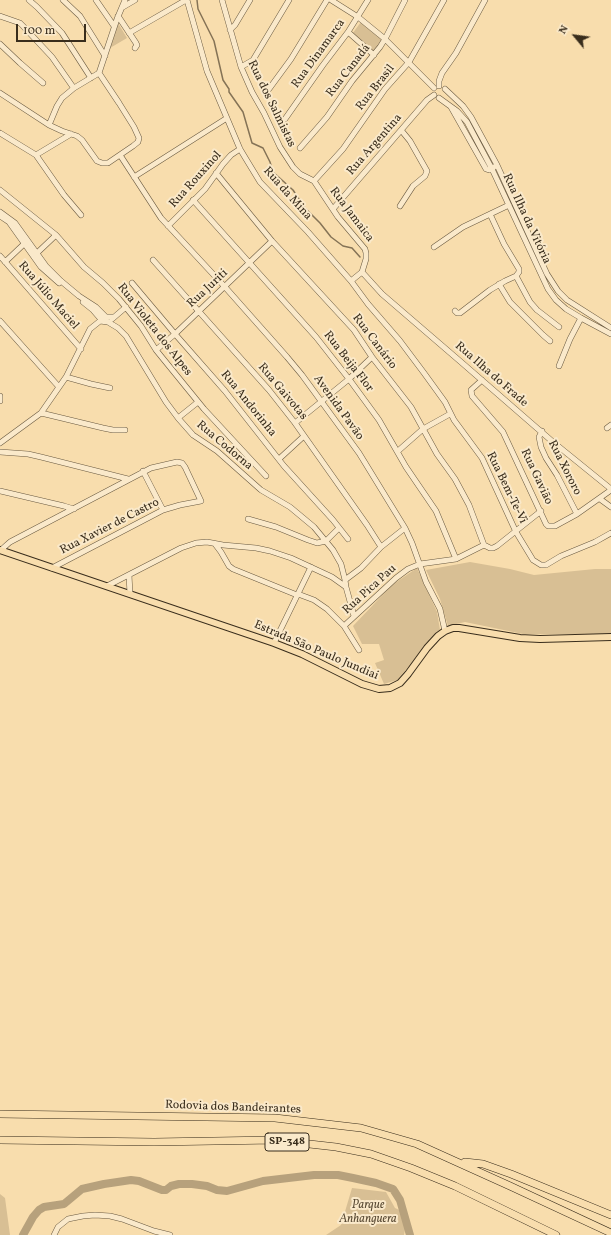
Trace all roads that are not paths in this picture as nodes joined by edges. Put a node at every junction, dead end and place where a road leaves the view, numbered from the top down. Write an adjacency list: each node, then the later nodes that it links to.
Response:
1 (29, 0): 32 (street)
2 (63, 0): 28 (street)
3 (96, 0): 20 (street)
4 (125, 0): 16 (street)
5 (135, 0): 16 (street)
6 (186, 0): 23 (street); 40 (street, Rua da Mina)
7 (222, 0): 21 (street, Rua dos Salmistas)
8 (250, 0): 21 (street)
9 (289, 0): 30 (street)
10 (327, 0): 36 (street)
11 (331, 0): 19 (street)
12 (368, 0): 19 (street, Rua Dinamarca)
13 (405, 0): 24 (street, Rua Canadá)
14 (444, 0): 29 (street, Rua Brasil)
15 (485, 0): 35 (street)
16 (123, 7): 18 (street)
17 (0, 16): 34 (street)
18 (118, 16): 20 (street); 23 (street)
19 (358, 17): 22 (street, Rua Dinamarca); 24 (street)
20 (114, 26): 28 (street)
21 (230, 30): 30 (street, Rua dos Salmistas)
22 (348, 32): 27 (street); 41 (street, Rua Dinamarca)
23 (129, 33): 26 (street)
24 (385, 39): 27 (street, Rua Canadá); 29 (street)
25 (0, 44): 33 (street)
26 (135, 48)
27 (374, 55): 46 (street, Rua Canadá)
28 (105, 56): 31 (street)
29 (409, 62): 35 (street); 54 (street, Rua Brasil)
30 (241, 67): 54 (street, Rua dos Salmistas)
31 (99, 74): 32 (street); 49 (street)
32 (91, 78): 42 (street)
33 (43, 83)
34 (73, 87)
35 (437, 87): 37 (street); 39 (street)
36 (269, 89)
37 (444, 89): 39 (street); 50 (street, Rua Ilha da Vitória)
38 (0, 93): 42 (street)
39 (436, 96): 43 (street, Rua Argentina); 51 (street, Rua Ilha da Vitória)
40 (227, 118): 47 (street, Rua da Mina); 53 (street)
41 (285, 119)
42 (49, 125): 45 (street)
43 (401, 130): 58 (street); 59 (street, Rua Argentina)
44 (0, 133): 48 (street)
45 (71, 134): 48 (street); 49 (street)
46 (300, 148)
47 (240, 149): 52 (street, Rua Rouxinol); 78 (street, Rua da Mina)
48 (36, 155): 62 (street)
49 (120, 155): 53 (street, Avenida Pavão)
50 (497, 165): 51 (street); 88 (street, Rua Ilha da Vitória)
51 (492, 169): 57 (street, Rua Ilha da Vitória)
52 (216, 173): 56 (street, Rua Rouxinol); 66 (street, Rua Canário)
53 (134, 177): 64 (street, Avenida Pavão)
54 (314, 181): 59 (street, Rua Jamaica)
55 (0, 190): 65 (street, Rua Violeta dos Alpes)
56 (192, 200): 64 (street, Rua Rouxinol); 74 (street, Rua Beija Flor)
57 (509, 205): 61 (street); 87 (street, Rua Ilha da Vitória)
58 (400, 206)
59 (333, 209): 75 (street, Rua Jamaica)
60 (0, 212): 68 (street)
61 (490, 214): 69 (street); 76 (street)
62 (81, 215)
63 (0, 216): 67 (street)
64 (168, 226): 81 (street, Avenida Pavão)
65 (56, 235): 70 (street); 82 (street, Rua Violeta dos Alpes)
66 (272, 240): 74 (street, Rua Juriti); 100 (street, Rua Canário)
67 (24, 244): 68 (street); 73 (street)
68 (30, 247): 70 (street); 77 (street)
69 (434, 247)
70 (37, 253): 77 (street)
71 (0, 256): 73 (street, Rua Júlio Maciel)
72 (153, 260): 83 (street, Rua Gaivotas)
73 (5, 262): 98 (street, Rua Júlio Maciel)
74 (249, 263): 81 (street, Rua Juriti); 103 (street, Rua Beija Flor)
75 (362, 272): 78 (street); 104 (street, Rua Ilha do Frade)
76 (516, 276): 80 (street); 92 (street)
77 (57, 280): 85 (street, Rua Codorna)
78 (351, 281): 96 (street, Rua da Mina)
79 (132, 283): 94 (street, Rua Andorinha)
80 (499, 284): 84 (street); 97 (street)
81 (224, 287): 83 (street, Rua Juriti); 110 (street, Avenida Pavão)
82 (126, 307): 86 (street); 99 (street, Rua Violeta dos Alpes)
83 (198, 311): 94 (street, Rua Juriti); 114 (street, Rua Gaivotas)
84 (455, 311)
85 (101, 316): 86 (street); 90 (street, Rua Codorna)
86 (114, 317): 90 (street)
87 (581, 318): 91 (street, Rua Ilha da Vitória); 101 (street)
88 (595, 318): 91 (street); 93 (street, Rua Ilha da Vitória)
89 (0, 321): 105 (street)
90 (107, 322): 98 (street); 113 (street, Rua Codorna)
91 (591, 324): 95 (street, Rua Ilha da Vitória)
92 (559, 327)
93 (611, 328)
94 (175, 334): 99 (street, Rua Juriti); 122 (street, Rua Andorinha)
95 (611, 334)
96 (395, 335): 112 (street, Rua Bem-Te-Vi)
97 (550, 341)
98 (81, 349): 102 (street)
99 (156, 350): 109 (street, Rua Violeta dos Alpes)
100 (372, 357): 103 (street); 115 (street, Rua Canário)
101 (559, 366)
102 (66, 377): 105 (street); 106 (street)
103 (349, 379): 110 (street); 120 (street, Rua Beija Flor)
104 (482, 380): 117 (street, Rua Ilha do Frade); 132 (street, Rua Gavião)
105 (59, 387): 111 (street)
106 (110, 388)
107 (0, 396): 108 (street)
108 (0, 401)
109 (198, 402): 113 (street); 124 (street, Rua Violeta dos Alpes)
110 (322, 402): 114 (street); 136 (street, Avenida Pavão)
111 (41, 413): 116 (street); 119 (street)
112 (450, 414): 115 (street); 137 (street, Rua Bem-Te-Vi)
113 (178, 418): 140 (street, Rua Codorna)
114 (295, 423): 118 (street, Rua Gaivotas)
115 (423, 429): 120 (street); 142 (street, Rua Canário)
116 (125, 430)
117 (542, 431): 126 (street, Rua Ilha do Frade); 133 (street, Rua Xororo)
118 (304, 436): 122 (street); 143 (street, Rua Gaivotas)
119 (0, 443)
120 (398, 451): 145 (street, Rua Beija Flor)
121 (0, 452): 125 (street)
122 (279, 459): 135 (street, Rua Andorinha)
123 (143, 471): 125 (street); 131 (street); 131 (street, Rua Xavier de Castro)
124 (266, 476)
125 (128, 479): 130 (street)
126 (611, 489): 128 (street, Rua Gavião)
127 (0, 491): 130 (street)
128 (600, 499): 129 (street); 133 (street, Rua Gavião)
129 (611, 507)
130 (74, 509): 144 (street)
131 (163, 510): 148 (street, Rua Xavier de Castro)
132 (541, 511): 133 (street, Rua Gavião); 137 (street)
133 (576, 514)
134 (248, 519): 140 (street)
135 (339, 528): 139 (street, Rua Andorinha); 140 (street)
136 (405, 528): 143 (street); 146 (street, Avenida Pavão)
137 (516, 532): 138 (street, Rua Bem-Te-Vi); 142 (street, Rua Pica Pau)
138 (611, 533)
139 (348, 539)
140 (326, 541): 150 (street, Rua Codorna)
141 (215, 544): 147 (street); 149 (street); 154 (street)
142 (484, 545): 145 (street, Rua Pica Pau)
143 (381, 547): 150 (street)
144 (1, 550): 148 (main road, Estrada São Paulo Jundiai)
145 (456, 558): 146 (street, Rua Pica Pau)
146 (420, 564): 155 (street, Rua Pica Pau); 157 (street, Avenida Pavão)
147 (311, 567): 152 (street); 154 (street)
148 (52, 568): 151 (main road, Estrada São Paulo Jundiai)
149 (129, 576): 151 (street); 153 (street)
150 (345, 580): 152 (street, Rua Codorna)
151 (107, 586): 153 (main road, Estrada São Paulo Jundiai)
152 (346, 587): 155 (street, Rua Codorna)
153 (130, 594): 159 (main road, Estrada São Paulo Jundiai)
154 (298, 595): 156 (street); 159 (street)
155 (354, 616): 156 (street, Rua Pica Pau)
156 (344, 626): 160 (street)
157 (445, 631): 158 (main road); 159 (main road, Estrada São Paulo Jundiai)
158 (611, 637)
159 (274, 643)
160 (359, 650)
161 (0, 1114): 163 (highway, Rodovia dos Bandeirantes / SP-348)
162 (0, 1140): 168 (highway, SP-348)
163 (456, 1161): 164 (highway); 165 (highway, Rodovia dos Bandeirantes / SP-348)
164 (611, 1215)
165 (611, 1233)
166 (54, 1235): 167 (street)
167 (170, 1235)
168 (556, 1235)

